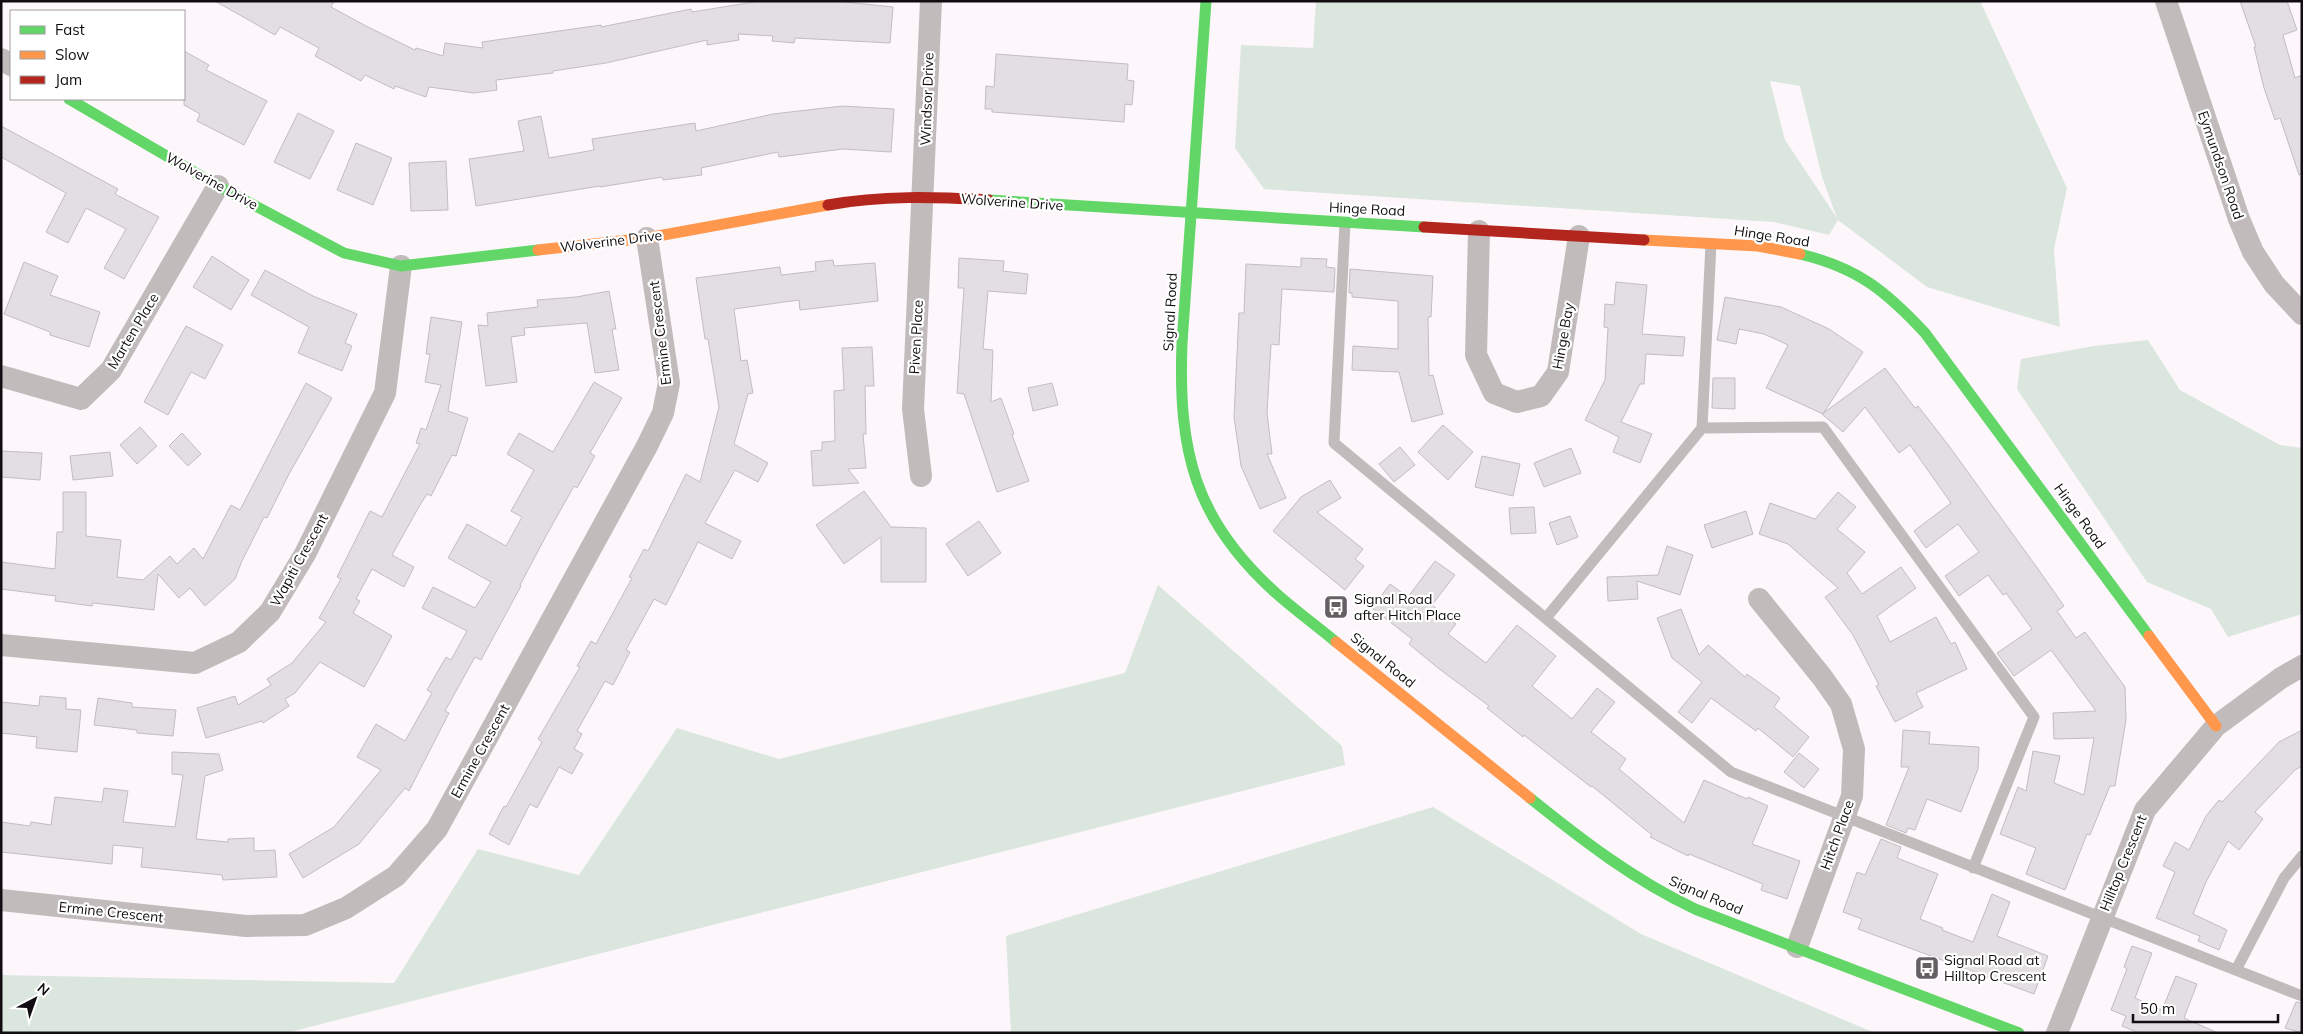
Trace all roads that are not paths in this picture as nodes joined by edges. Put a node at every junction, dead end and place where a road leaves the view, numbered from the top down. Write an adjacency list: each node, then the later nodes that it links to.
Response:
1 (931, 1): 6 (street, Windsor Drive)
2 (1206, 1): 7 (street, Signal Road)
3 (2166, 1): 14 (street, Eymundson Road)
4 (71, 100): 5 (street, Wolverine Drive)
5 (218, 186): 13 (street, Wolverine Drive); 15 (street, Marten Place)
6 (923, 196): 7 (street, Wolverine Drive); 11 (street, Wolverine Drive); 17 (street, Piven Place)
7 (1191, 214): 8 (street, Hinge Road); 28 (street, Signal Road)
8 (1344, 223): 9 (street, Hinge Road); 19 (lane)
9 (1479, 231): 10 (street, Hinge Road); 10 (street, Hinge Bay)
10 (1579, 236): 12 (street, Hinge Road)
11 (647, 238): 13 (street, Wolverine Drive); 26 (street, Ermine Crescent)
12 (1711, 243): 16 (lane); 22 (street, Hinge Road)
13 (401, 266): 20 (street, Wapiti Crescent)
14 (2302, 314)
15 (1, 376)
16 (1702, 428): 19 (lane); 25 (lane)
17 (921, 476)
18 (1759, 599): 23 (street, Hitch Place)
19 (1546, 618): 23 (lane)
20 (1, 644)
21 (2302, 666): 22 (street, Hilltop Crescent)
22 (2216, 726): 27 (street, Hilltop Crescent)
23 (1844, 817): 25 (lane); 28 (street, Hitch Place)
24 (2302, 856): 29 (lane)
25 (1972, 868): 27 (lane)
26 (1, 900)
27 (2100, 918): 29 (lane); 32 (street, Hilltop Crescent)
28 (1797, 947): 31 (street, Signal Road)
29 (2236, 970): 30 (lane)
30 (2302, 996)
31 (2019, 1033)
32 (2057, 1033)

